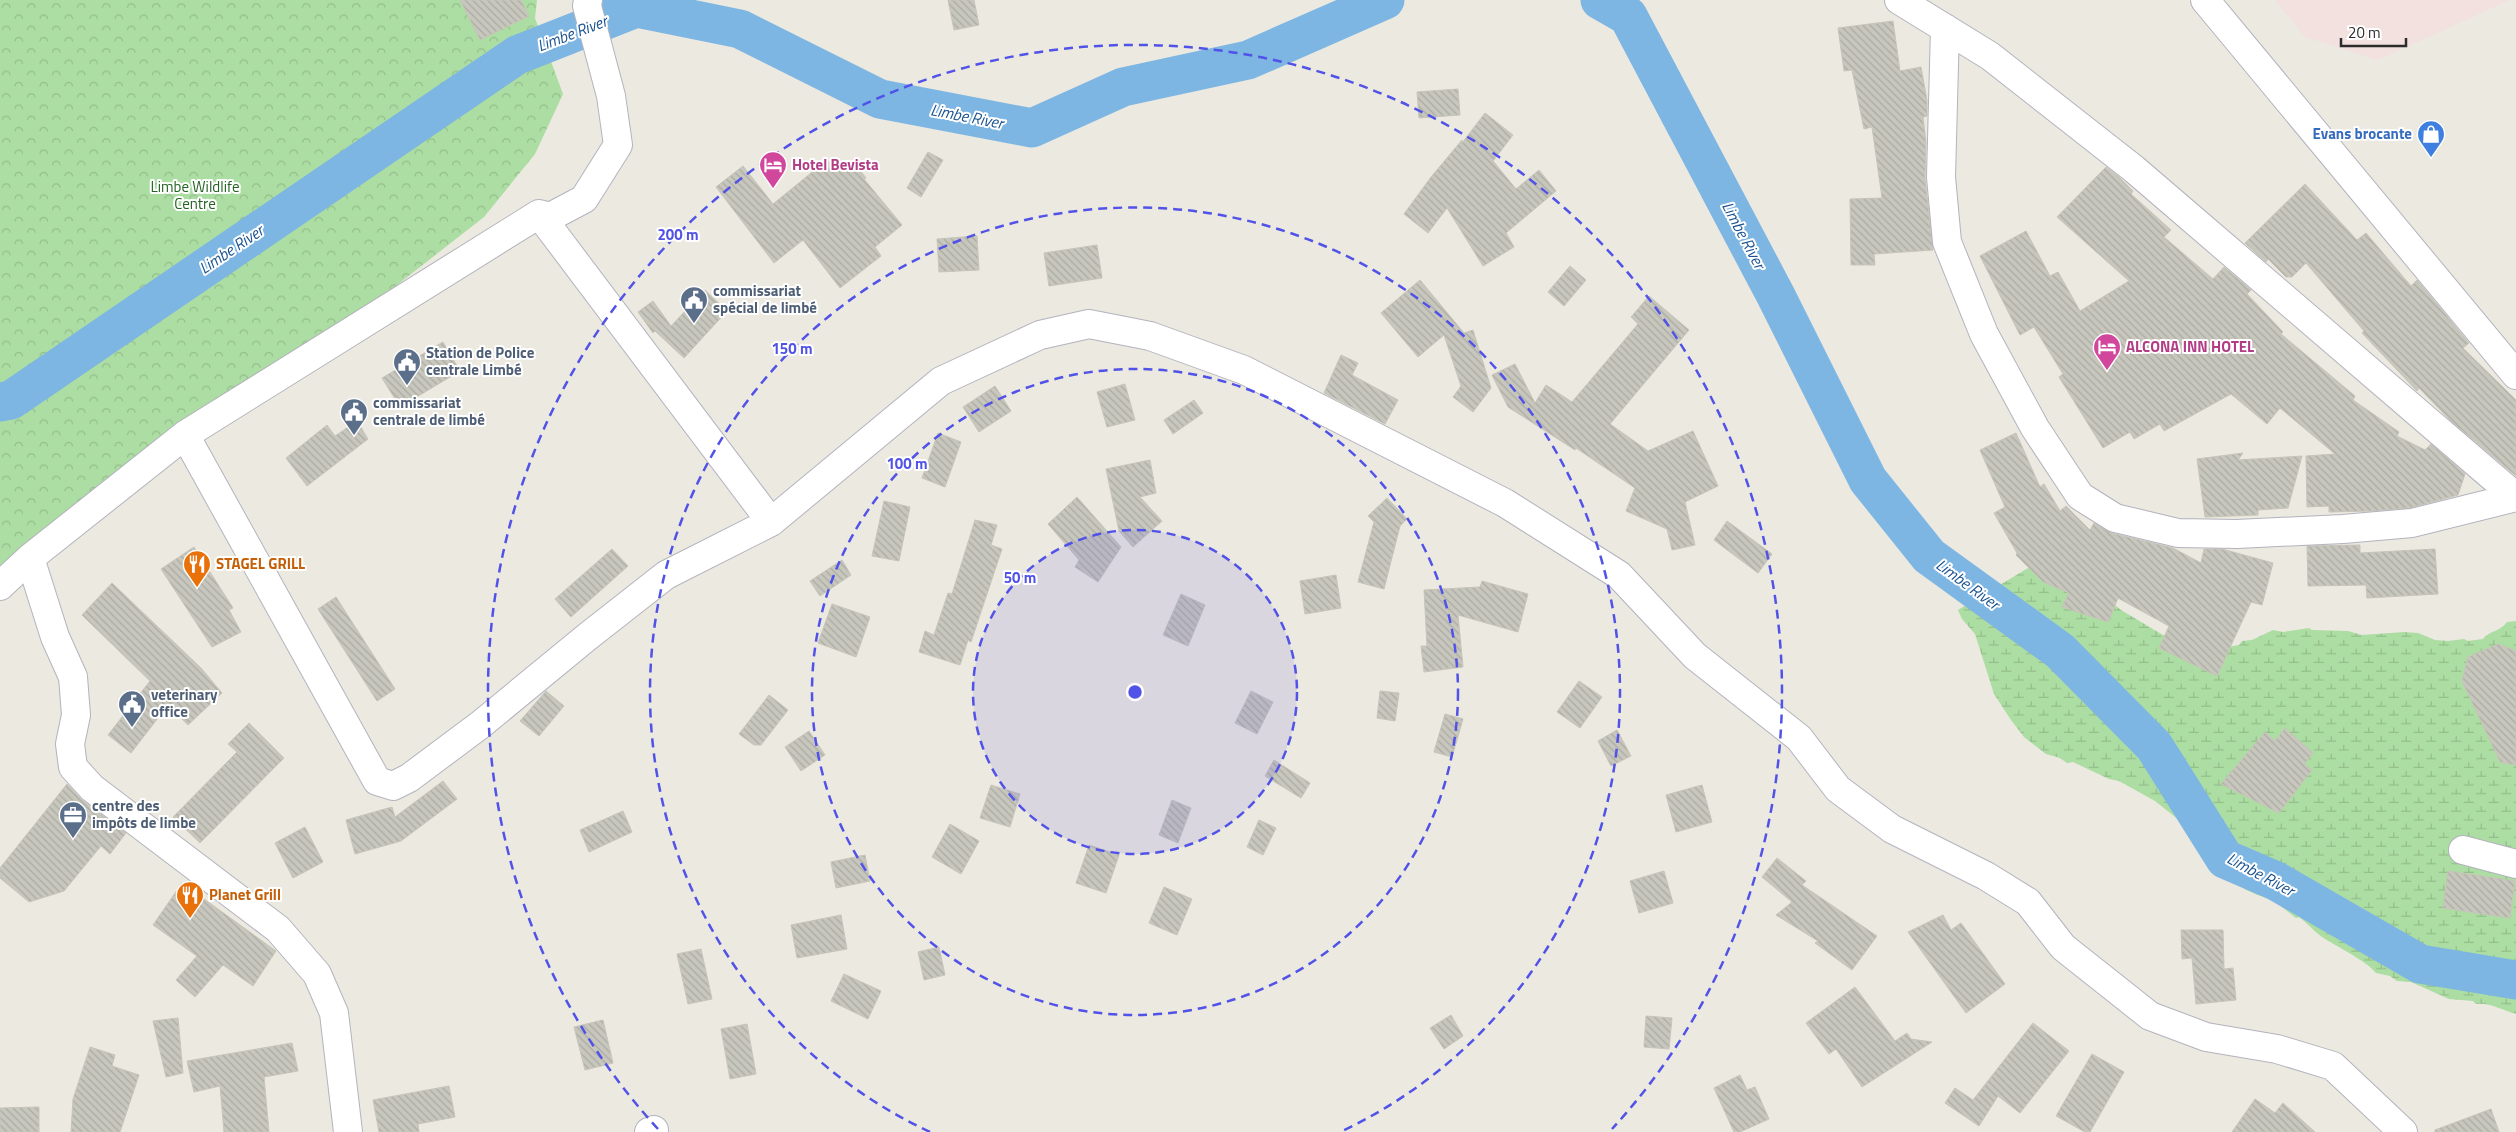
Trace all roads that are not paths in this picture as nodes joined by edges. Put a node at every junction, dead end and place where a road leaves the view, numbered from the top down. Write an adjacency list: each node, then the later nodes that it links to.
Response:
1 (1899, 0): 4 (street)
2 (2205, 0): 6 (street)
3 (588, 3): 5 (street)
4 (1945, 28): 8 (street); 8 (street)
5 (539, 214): 7 (street); 9 (street)
6 (2515, 371)
7 (185, 435): 9 (street); 10 (street)
8 (2516, 497)
9 (771, 522): 15 (street)
10 (30, 558): 11 (street); 14 (street)
11 (0, 586)
12 (2463, 850): 13 (street)
13 (2516, 864)
14 (348, 1132)
15 (2403, 1132)

